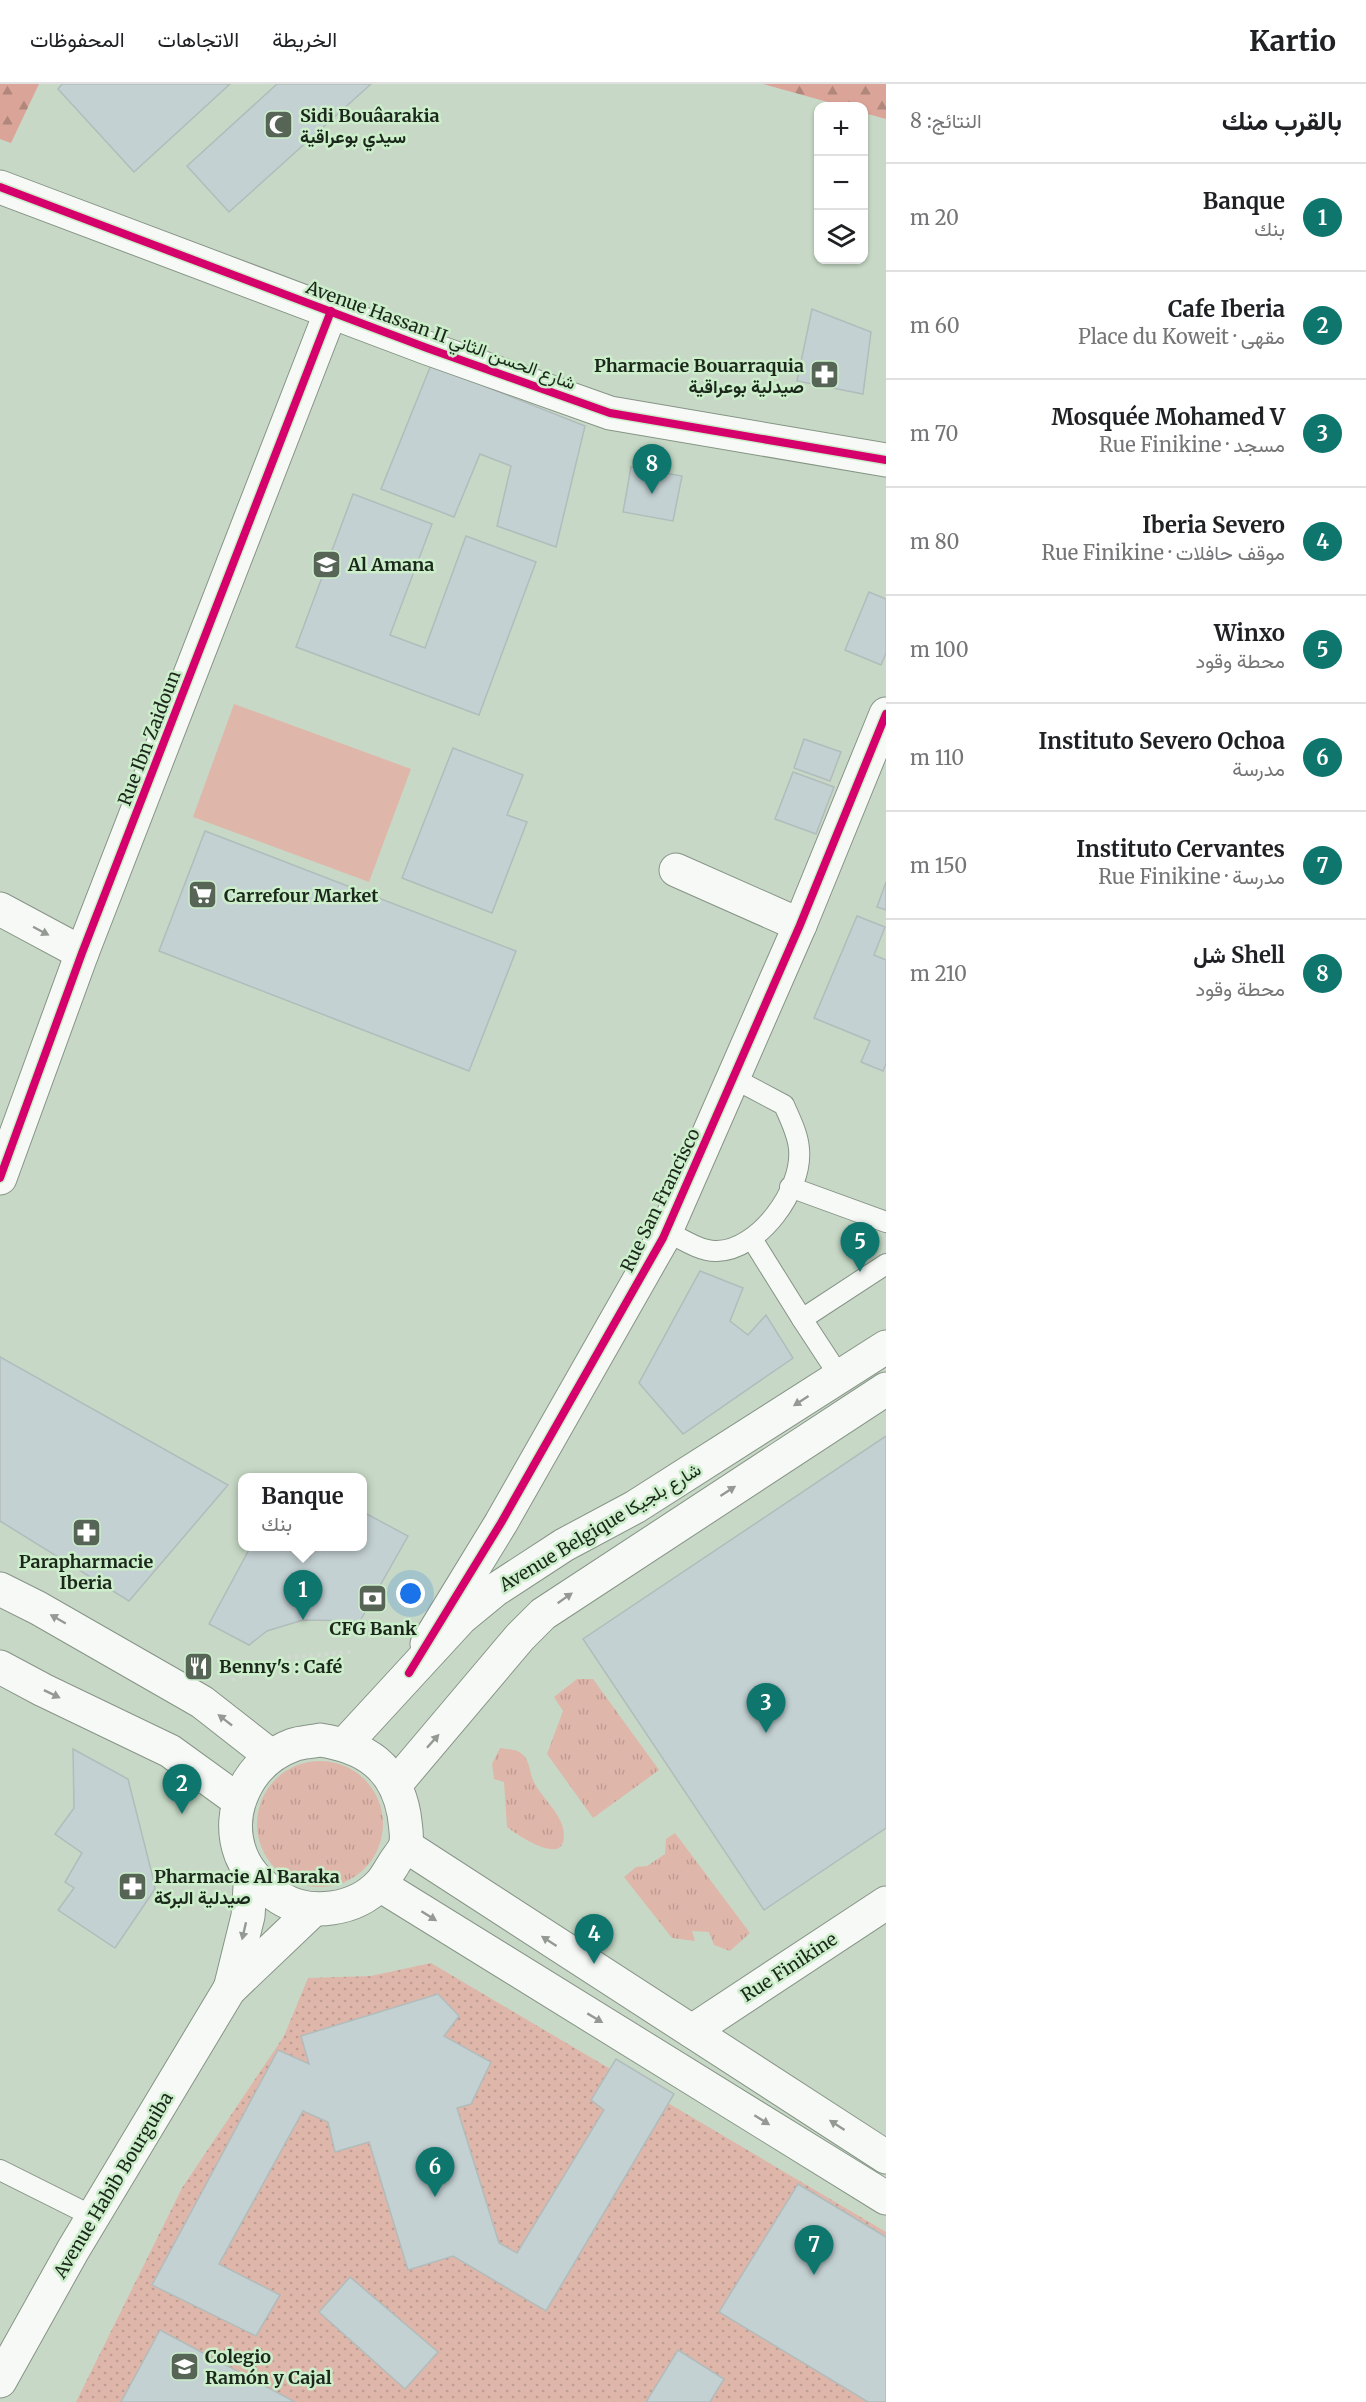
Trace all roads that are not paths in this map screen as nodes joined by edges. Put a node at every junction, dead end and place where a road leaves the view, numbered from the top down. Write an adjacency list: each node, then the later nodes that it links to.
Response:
1 (0, 187): 2 (main road, Avenue Hassan II شارع الحسن الثاني)
2 (331, 311): 3 (main road, Avenue Hassan II شارع الحسن الثاني); 8 (main road, Rue Ibn Zaidoun)
3 (886, 460)
4 (886, 714): 7 (main road, Rue San Francisco)
5 (676, 870): 7 (main road)
6 (0, 909): 8 (main road, one-way to 8)
7 (800, 925): 9 (main road, Rue San Francisco)
8 (82, 953): 10 (main road, Rue Ibn Zaidoun)
9 (733, 1078): 11 (lane); 13 (main road, Rue San Francisco)
10 (0, 1178)
11 (790, 1187): 12 (lane); 14 (lane)
12 (886, 1222)
13 (666, 1231): 14 (lane); 22 (main road, Rue San Francisco)
14 (752, 1239): 16 (lane)
15 (886, 1264): 16 (lane)
16 (802, 1319): 18 (lane)
17 (886, 1347): 18 (main road, Avenue Belgique شارع بلجيكا)
18 (840, 1377): 22 (main road, Avenue Belgique شارع بلجيكا, one-way to 22)
19 (886, 1389): 25 (main road, Avenue Belgique شارع بلجيكا, one-way to 19)
20 (0, 1589): 24 (main road, one-way to 20)
21 (0, 1667): 26 (main road, one-way to 26)
22 (409, 1673): 23 (main road, Avenue Belgique شارع بلجيكا)
23 (345, 1744): 24 (main road); 25 (main road)
24 (271, 1756): 26 (main road)
25 (394, 1785): 27 (main road)
26 (239, 1801): 28 (main road)
27 (405, 1846): 29 (main road); 33 (main road, one-way to 27)
28 (251, 1873): 31 (main road); 32 (main road, Avenue Habib Bourguiba, one-way to 32)
29 (380, 1885): 31 (main road); 36 (main road, one-way to 36)
30 (886, 1903): 33 (main road, Rue Finikine)
31 (314, 1910): 32 (main road, Avenue Habib Bourguiba)
32 (229, 1990): 37 (main road, Avenue Habib Bourguiba)
33 (692, 2031): 34 (main road, one-way to 33)
34 (886, 2157)
35 (0, 2170): 37 (lane)
36 (886, 2198)
37 (94, 2217): 38 (main road, Avenue Habib Bourguiba)
38 (0, 2381)

